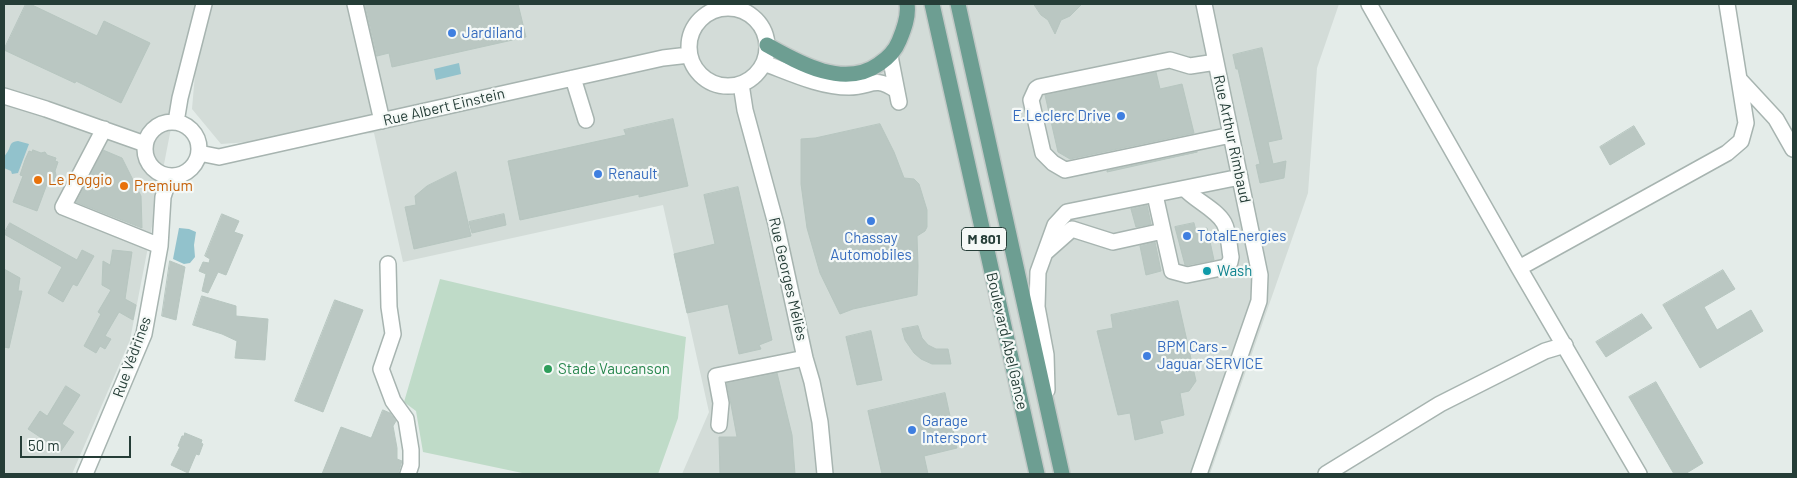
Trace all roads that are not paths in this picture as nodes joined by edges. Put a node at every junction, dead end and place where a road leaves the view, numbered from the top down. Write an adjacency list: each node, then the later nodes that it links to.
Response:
1 (204, 4): 21 (street)
2 (355, 4): 20 (street)
3 (907, 4): 12 (main road)
4 (932, 4): 43 (main road, Boulevard Abel Gance / M 801)
5 (958, 4): 38 (main road, Boulevard Abel Gance / M 801)
6 (1204, 4): 13 (street, Rue Arthur Rimbaud)
7 (1369, 4): 35 (street)
8 (1726, 4): 16 (street)
9 (709, 7): 10 (street); 11 (street)
10 (767, 45): 12 (main road); 14 (street)
11 (689, 55): 15 (street, Rue Albert Einstein); 17 (street)
12 (890, 56): 14 (street)
13 (1216, 62): 23 (street, Rue Arthur Rimbaud); 23 (street)
14 (764, 64): 17 (street)
15 (573, 78): 19 (street); 20 (street, Rue Albert Einstein)
16 (1739, 78): 25 (street); 35 (street)
17 (741, 84): 37 (street, Rue Georges Méliès)
18 (4, 96): 22 (street)
19 (586, 120)
20 (382, 121): 26 (street, Rue Albert Einstein)
21 (176, 122): 24 (street); 26 (street)
22 (104, 129): 24 (street); 32 (street)
23 (1231, 135): 28 (street, Rue Arthur Rimbaud)
24 (145, 144): 27 (street)
25 (1793, 149)
26 (199, 153): 27 (street)
27 (170, 176): 32 (street, Rue Védrines)
28 (1234, 179): 29 (street); 45 (street, Rue Arthur Rimbaud)
29 (1185, 189): 30 (street); 31 (street)
30 (1155, 195): 31 (street); 33 (street)
31 (1163, 231): 33 (street)
32 (160, 246): 40 (street, Rue Védrines)
33 (1045, 253): 38 (street)
34 (388, 264): 41 (street)
35 (1519, 268): 36 (street)
36 (1565, 345): 46 (street); 47 (street)
37 (805, 358): 39 (street); 42 (street, Rue Georges Méliès)
38 (1048, 411): 44 (main road, Boulevard Abel Gance / M 801)
39 (719, 425)
40 (86, 474)
41 (408, 474)
42 (825, 474)
43 (1037, 474)
44 (1062, 474)
45 (1199, 474)
46 (1326, 474)
47 (1639, 474)

